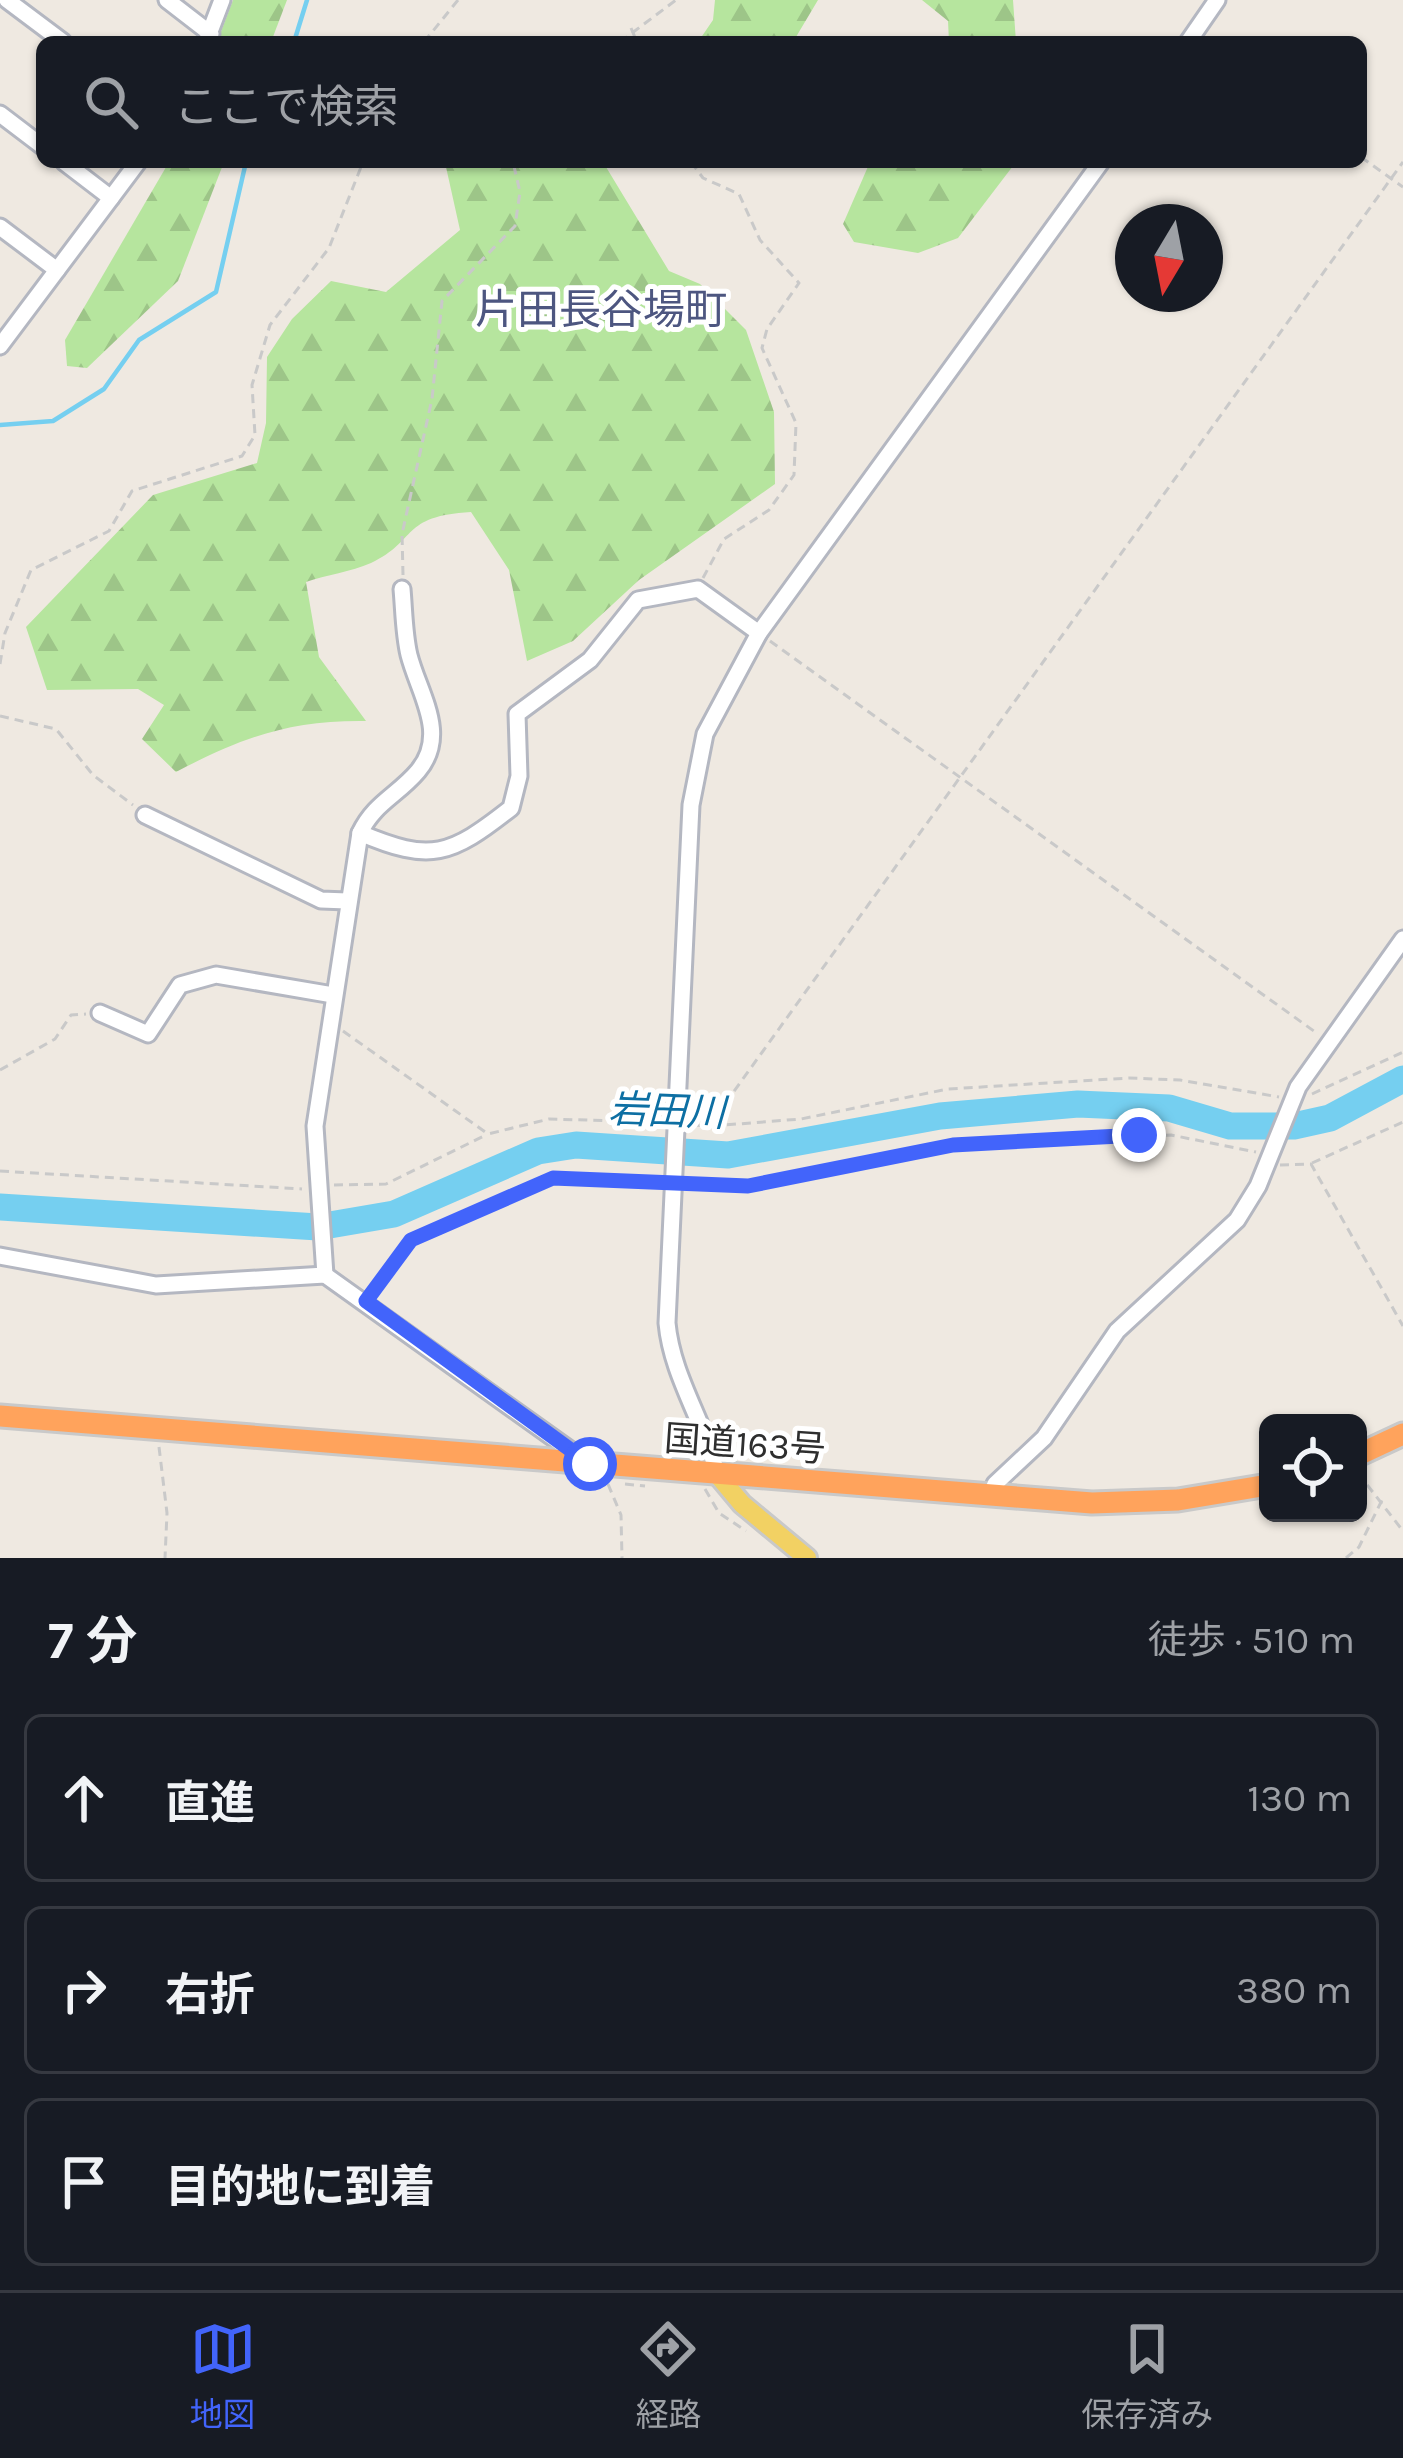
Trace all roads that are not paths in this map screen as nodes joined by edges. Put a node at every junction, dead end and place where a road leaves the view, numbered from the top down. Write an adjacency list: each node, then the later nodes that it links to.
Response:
1 (7, 0): 5 (street)
2 (167, 0): 6 (street)
3 (222, 0): 7 (street)
4 (1217, 0): 8 (street)
5 (55, 36)
6 (207, 36)
7 (210, 36)
8 (1192, 36)
9 (4, 124): 10 (street)
10 (36, 143)
11 (72, 168): 14 (street)
12 (134, 168): 14 (street)
13 (1097, 168): 19 (street)
14 (111, 198): 16 (street)
15 (0, 227): 16 (street)
16 (57, 271): 17 (street)
17 (1, 342)
18 (402, 589): 21 (street)
19 (759, 633): 21 (street); 32 (street)
20 (145, 815): 22 (street)
21 (360, 833): 22 (street)
22 (347, 901): 24 (street)
23 (1403, 939): 34 (street)
24 (333, 995): 25 (street); 27 (street)
25 (100, 1013)
26 (0, 1256): 27 (street)
27 (325, 1275): 31 (street)
28 (0, 1416): 31 (highway, 国道163号)
29 (1403, 1434): 30 (highway)
30 (1367, 1451)
31 (597, 1465): 32 (highway, 国道163号)
32 (717, 1474): 34 (highway, 国道163号); 35 (main road)
33 (1259, 1486): 34 (highway, 国道163号)
34 (992, 1494)
35 (807, 1558)

